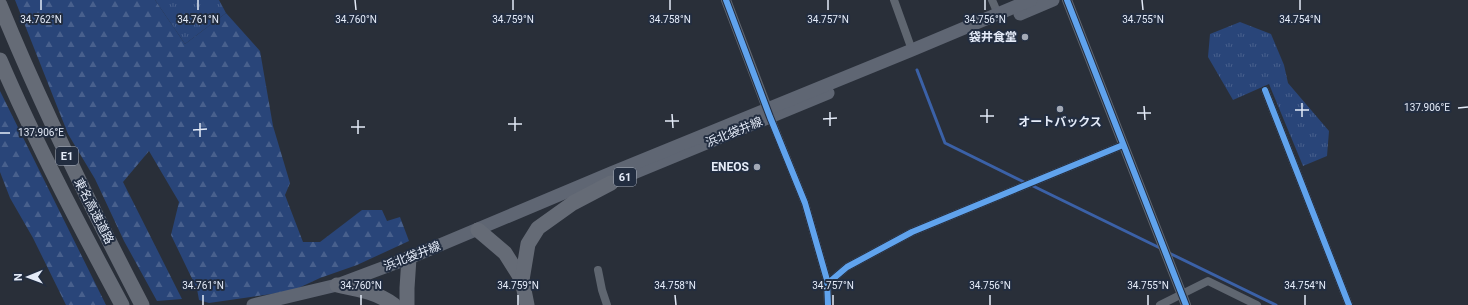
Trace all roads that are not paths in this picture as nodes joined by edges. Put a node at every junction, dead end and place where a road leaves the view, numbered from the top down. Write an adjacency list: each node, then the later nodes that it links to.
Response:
1 (726, 0): 12 (street)
2 (894, 0): 9 (street)
3 (992, 0): 8 (street)
4 (1031, 0): 8 (main road, 浜北袋井線 / 61)
5 (1053, 0): 12 (main road, 浜北袋井線 / 61)
6 (1067, 0): 13 (street)
7 (0, 5): 23 (highway, 東名高速道路 / E1)
8 (998, 14): 9 (main road, 浜北袋井線 / 61)
9 (912, 50): 12 (main road, 浜北袋井線 / 61)
10 (0, 60): 22 (highway, 東名高速道路 / E1)
11 (1265, 90): 33 (street)
12 (768, 113): 14 (main road, 浜北袋井線 / 61); 15 (main road, 浜北袋井線 / 61); 19 (street)
13 (1123, 145): 19 (street); 21 (street)
14 (611, 183): 15 (main road, 浜北袋井線 / 61); 18 (highway)
15 (478, 230): 16 (main road, 浜北袋井線 / 61); 18 (highway)
16 (409, 258): 20 (main road, 浜北袋井線 / 61); 26 (highway)
17 (598, 270): 28 (street)
18 (522, 280): 27 (highway)
19 (827, 284): 29 (street)
20 (337, 285): 24 (main road, 浜北袋井線 / 61); 25 (highway)
21 (1182, 294): 30 (street); 31 (street); 32 (street)
22 (122, 305)
23 (142, 305)
24 (253, 305)
25 (394, 305)
26 (407, 305)
27 (527, 305)
28 (607, 305)
29 (828, 305)
30 (1160, 305)
31 (1186, 305)
32 (1257, 305)
33 (1349, 305)

